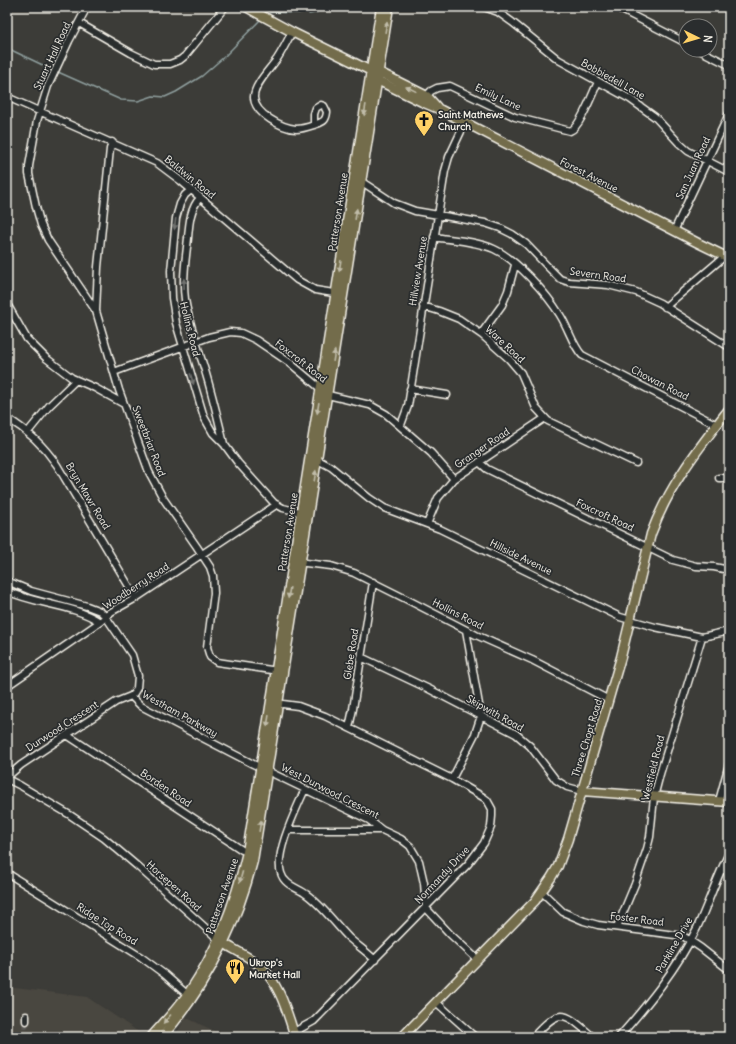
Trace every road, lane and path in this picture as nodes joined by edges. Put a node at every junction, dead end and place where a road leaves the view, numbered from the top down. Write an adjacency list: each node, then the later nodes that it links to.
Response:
1 (87, 7): 8 (street, Stuart Hall Road)
2 (225, 7): 8 (street)
3 (246, 7): 9 (main road, Forest Avenue)
4 (381, 7): 13 (main road, Patterson Avenue)
5 (389, 7): 13 (main road, Patterson Avenue, one-way to 5)
6 (484, 7): 14 (street, Bobbiedell Lane)
7 (616, 7): 10 (street)
8 (79, 23): 17 (street, Stuart Hall Road)
9 (292, 32): 13 (main road, Forest Avenue); 20 (street)
10 (678, 39)
11 (715, 58): 12 (street)
12 (729, 65)
13 (376, 74): 16 (main road, Forest Avenue); 24 (main road, Patterson Avenue, one-way to 24); 25 (main road, Patterson Avenue)
14 (598, 82): 16 (street, Emily Lane); 22 (street, Bobbiedell Lane)
15 (7, 97): 17 (street, Baldwin Road)
16 (424, 99): 19 (main road, Forest Avenue)
17 (40, 110): 21 (street, Baldwin Road); 37 (street, Stuart Hall Road)
18 (729, 114): 22 (street, San Juan Road)
19 (465, 123): 28 (street, Hillview Avenue); 29 (main road, Forest Avenue)
20 (314, 125)
21 (112, 142): 26 (street, Baldwin Road); 37 (street, Sweetbriar Road)
22 (707, 161): 23 (street, Bobbiedell Lane); 29 (street, San Juan Road)
23 (729, 172)
24 (354, 176): 25 (street, Severn Road); 33 (main road, Patterson Avenue, one-way to 33)
25 (362, 181): 28 (street, Severn Road); 33 (main road, Patterson Avenue, one-way to 25)
26 (191, 190): 27 (street, Baldwin Road); 40 (street, Hollins Road, one-way to 40)
27 (200, 198): 33 (street, Baldwin Road); 39 (street, Hollins Road, one-way to 27)
28 (437, 216): 30 (street, Hillview Avenue); 36 (street, Severn Road)
29 (674, 231): 31 (main road, Forest Avenue)
30 (434, 237): 32 (street, Chowan Road); 35 (street, Hillview Avenue)
31 (727, 257): 36 (street)
32 (516, 265): 38 (street); 52 (street, Chowan Road)
33 (340, 294): 44 (main road, Patterson Avenue); 46 (main road, Patterson Avenue, one-way to 33)
34 (7, 304): 43 (street)
35 (423, 306): 38 (street, Ware Road); 45 (street, Hillview Avenue)
36 (665, 307): 41 (street, Severn Road)
37 (96, 311): 42 (street, Sweetbriar Road)
38 (481, 334): 51 (street, Ware Road)
39 (195, 341): 40 (street, Foxcroft Road); 44 (street, Foxcroft Road); 55 (street, Hollins Road)
40 (183, 346): 42 (street, Foxcroft Road); 55 (street, Hollins Road, one-way to 55)
41 (729, 347)
42 (114, 372): 48 (street, Sweetbriar Road)
43 (76, 380): 48 (street); 54 (street)
44 (321, 388): 46 (street, Foxcroft Road); 56 (main road, Patterson Avenue, one-way to 56)
45 (410, 390): 47 (street); 53 (street, Hillview Avenue)
46 (328, 395): 53 (street, Foxcroft Road); 56 (main road, Patterson Avenue)
47 (447, 395)
48 (124, 404): 66 (street, Sweetbriar Road)
49 (729, 409): 52 (main road, Three Chopt Road)
50 (7, 418): 54 (street, Bryn Mawr Road)
51 (545, 418): 57 (street, Granger Road); 58 (street, Ware Road)
52 (717, 425): 65 (main road, Three Chopt Road)
53 (401, 426): 61 (street, Foxcroft Road)
54 (28, 432): 72 (street, Bryn Mawr Road)
55 (224, 444): 62 (street, Hollins Road)
56 (314, 458): 63 (main road, Patterson Avenue); 64 (street, Hillside Avenue)
57 (478, 462): 61 (street, Granger Road); 65 (street, Foxcroft Road)
58 (636, 463)
59 (719, 478): 60 (street)
60 (729, 478)
61 (454, 479): 64 (street, Granger Road)
62 (276, 505): 63 (street, Hollins Road); 66 (street, Woodberry Road)
63 (305, 514): 67 (main road, Patterson Avenue)
64 (427, 524): 74 (street, Hillside Avenue)
65 (648, 548): 68 (street, Foxcroft Road); 74 (main road, Three Chopt Road)
66 (202, 554): 72 (street, Woodberry Road); 80 (street, Sweetbriar Road)
67 (298, 562): 70 (street, Hollins Road); 80 (main road, Patterson Avenue)
68 (729, 570)
69 (7, 581): 73 (street, Westham Parkway)
70 (373, 582): 76 (street, Hollins Road); 79 (street, Glebe Road)
71 (7, 591): 75 (street)
72 (136, 598): 73 (street, Woodberry Road)
73 (106, 617): 75 (street, Woodberry Road); 82 (street, Westham Parkway)
74 (630, 621): 78 (street, Hillside Avenue); 83 (main road, Three Chopt Road)
75 (100, 622): 81 (street, Woodberry Road)
76 (466, 630): 83 (street, Hollins Road); 85 (street)
77 (729, 631): 78 (street, Hillside Avenue)
78 (702, 637): 94 (street, Westfield Road)
79 (361, 657): 85 (street, Skipwith Road); 86 (street, Glebe Road)
80 (280, 671): 84 (main road, Patterson Avenue)
81 (7, 686)
82 (131, 696): 87 (street, Durwood Crescent); 89 (street, Westham Parkway)
83 (609, 700): 93 (main road, Three Chopt Road)
84 (275, 703): 86 (street, Normandy Drive); 89 (main road, Patterson Avenue)
85 (481, 716): 91 (street); 93 (street, Skipwith Road)
86 (348, 728): 91 (street, Normandy Drive)
87 (67, 735): 90 (street, Durwood Crescent); 99 (street, Borden Road)
88 (729, 764): 95 (street)
89 (265, 769): 92 (street, West Durwood Crescent); 99 (main road, Patterson Avenue)
90 (7, 778): 108 (street, Horsepen Road)
91 (452, 779): 105 (street, Normandy Drive)
92 (305, 789): 97 (street); 98 (street, West Durwood Crescent)
93 (582, 791): 94 (main road, Skipwith Road); 104 (main road, Three Chopt Road)
94 (654, 797): 95 (main road, Skipwith Road); 106 (street, Westfield Road)
95 (719, 801): 96 (main road, Skipwith Road)
96 (729, 802)
97 (288, 830): 98 (street, West Durwood Crescent); 109 (street)
98 (382, 830): 105 (street, West Durwood Crescent)
99 (251, 853): 108 (main road, Patterson Avenue)
100 (729, 853): 101 (street, Parkline Drive)
101 (722, 869): 102 (street); 107 (street, Parkline Drive)
102 (729, 872)
103 (7, 873): 112 (street, Ridge Top Road)
104 (542, 892): 106 (street, Foster Road); 110 (main road, Three Chopt Road)
105 (426, 908): 109 (street, Normandy Drive); 110 (street)
106 (617, 927): 107 (street, Foster Road)
107 (690, 940): 111 (street, Foster Road); 121 (street, Parkline Drive)
108 (221, 941): 112 (main road, Patterson Avenue); 114 (main road, Horsepen Road)
109 (375, 960): 114 (street, Normandy Drive)
110 (478, 960): 113 (main road, Three Chopt Road)
111 (729, 970)
112 (190, 997): 115 (main road, Patterson Avenue, one-way to 115); 116 (main road, Patterson Avenue)
113 (436, 1002): 117 (main road, Three Chopt Road); 118 (street)
114 (295, 1034)
115 (151, 1037)
116 (162, 1037)
117 (402, 1037)
118 (475, 1037)
119 (533, 1037): 120 (street)
120 (593, 1037)
121 (619, 1037)

